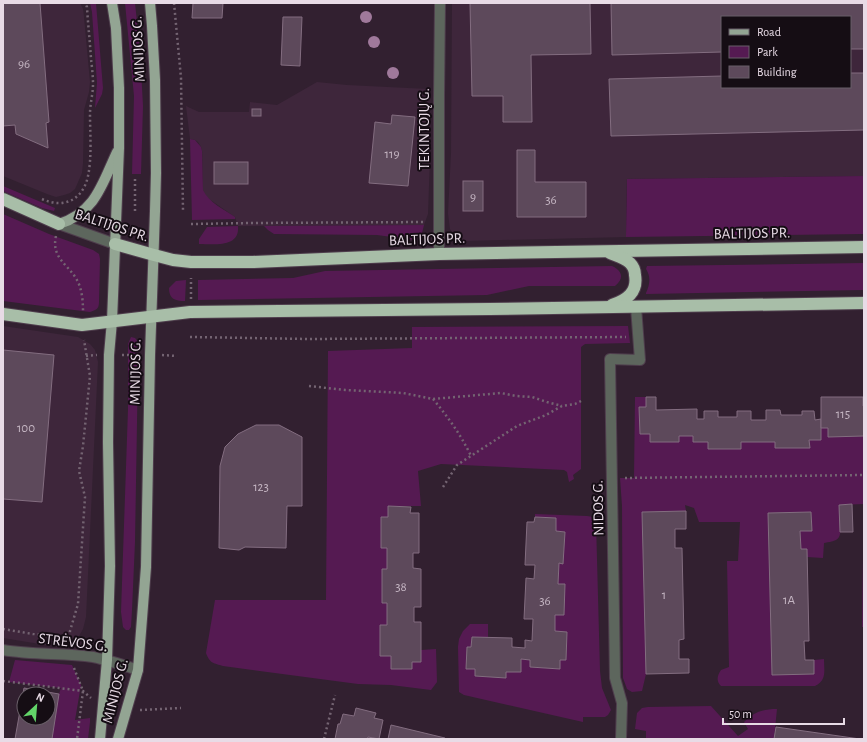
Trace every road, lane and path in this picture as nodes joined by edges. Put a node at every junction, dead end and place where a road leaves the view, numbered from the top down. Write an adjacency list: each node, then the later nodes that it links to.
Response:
1 (85, 3): 8 (path)
2 (112, 3): 6 (main road, MINIJOS G.)
3 (150, 3): 19 (main road, MINIJOS G.)
4 (174, 3): 11 (path)
5 (440, 3): 12 (street, TEKINTOJŲ G.)
6 (119, 148): 14 (main road); 15 (main road, MINIJOS G.)
7 (135, 179): 10 (path)
8 (38, 198)
9 (3, 199): 14 (highway, BALTIJOS PR.)
10 (135, 211)
11 (183, 211)
12 (440, 222): 13 (path); 18 (street, TEKINTOJŲ G.)
13 (191, 224)
14 (58, 230): 15 (street, BALTIJOS PR.); 26 (path)
15 (115, 244): 19 (highway, BALTIJOS PR.); 28 (main road, MINIJOS G.)
16 (864, 247): 17 (highway, BALTIJOS PR.)
17 (605, 251): 18 (highway, BALTIJOS PR.); 24 (highway)
18 (439, 254): 19 (highway, BALTIJOS PR.)
19 (154, 255): 27 (main road, MINIJOS G.)
20 (191, 278): 21 (path)
21 (191, 301)
22 (864, 302): 23 (highway)
23 (636, 306): 24 (highway); 29 (street, NIDOS G.)
24 (606, 307): 27 (highway)
25 (3, 314): 28 (highway)
26 (83, 314)
27 (152, 317): 28 (highway); 33 (main road, MINIJOS G.)
28 (112, 321): 32 (main road, MINIJOS G.)
29 (638, 336): 30 (path); 42 (street, NIDOS G.)
30 (190, 337)
31 (84, 340): 34 (path)
32 (110, 355): 33 (path); 34 (path); 48 (main road, MINIJOS G.)
33 (150, 355): 35 (path); 49 (main road, MINIJOS G.)
34 (86, 356): 45 (path)
35 (177, 356)
36 (309, 386): 37 (path)
37 (433, 399): 39 (path); 40 (path)
38 (581, 401): 39 (path)
39 (562, 406): 40 (path)
40 (471, 456): 43 (path)
41 (864, 475): 42 (path)
42 (612, 478): 55 (street, NIDOS G.)
43 (444, 487)
44 (3, 629): 45 (path)
45 (70, 637): 47 (path)
46 (3, 650): 47 (street, STRĖVOS G.)
47 (68, 655): 48 (street, STRĖVOS G.); 51 (path)
48 (107, 660): 49 (street, STRĖVOS G.); 52 (main road, MINIJOS G.)
49 (138, 670): 53 (main road, MINIJOS G.)
50 (336, 695): 54 (path)
51 (77, 739)
52 (100, 739)
53 (118, 739)
54 (324, 739)
55 (621, 739)

